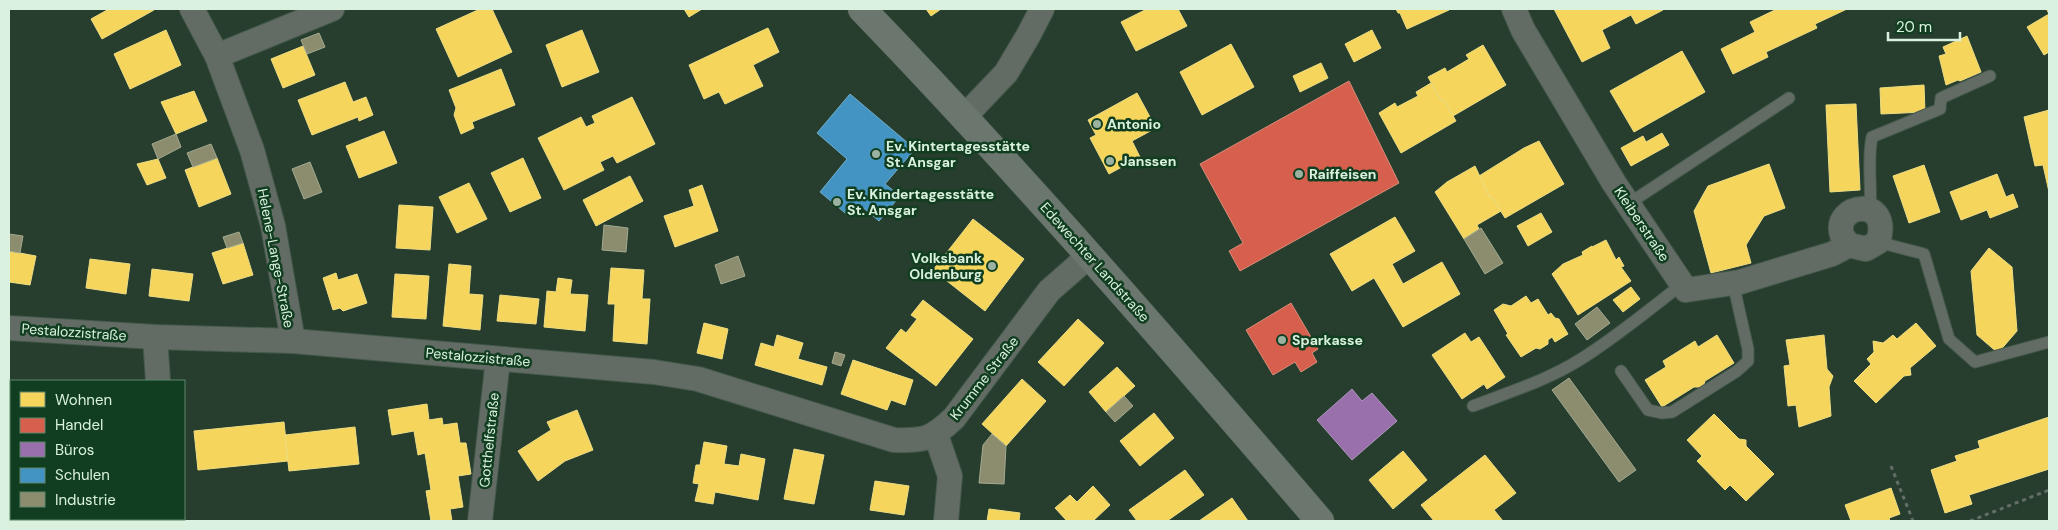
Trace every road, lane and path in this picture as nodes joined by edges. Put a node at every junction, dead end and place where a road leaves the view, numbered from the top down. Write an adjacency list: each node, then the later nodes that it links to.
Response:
1 (192, 9): 6 (street, Helene-Lange-Straße)
2 (332, 9): 6 (street)
3 (862, 9): 9 (main road, Edewechter Landstraße)
4 (1042, 9): 9 (street)
5 (1514, 9): 10 (street, Kleiberstraße)
6 (218, 56): 19 (street, Helene-Lange-Straße)
7 (1990, 76): 11 (lane)
8 (1789, 98): 10 (lane)
9 (964, 116): 14 (main road, Edewechter Landstraße)
10 (1628, 204): 16 (street, Kleiberstraße)
11 (1870, 210): 12 (street); 13 (street)
12 (1878, 242): 13 (street); 20 (lane)
13 (1849, 245): 15 (street)
14 (1090, 255): 25 (street, Krumme Straße); 30 (main road, Edewechter Landstraße)
15 (1733, 283): 16 (street); 22 (lane)
16 (1682, 284): 24 (lane)
17 (9, 328): 18 (street, Pestalozzistraße)
18 (154, 337): 19 (street, Pestalozzistraße); 23 (street)
19 (293, 341): 21 (street, Pestalozzistraße)
20 (2049, 342)
21 (498, 359): 25 (street, Pestalozzistraße); 28 (street, Gotthelfstraße)
22 (1621, 370)
23 (158, 380)
24 (1473, 406)
25 (936, 435): 29 (street)
26 (1891, 466): 31 (path)
27 (2049, 490): 32 (path)
28 (480, 521)
29 (946, 521)
30 (1320, 521)
31 (1913, 521)
32 (1970, 521)

